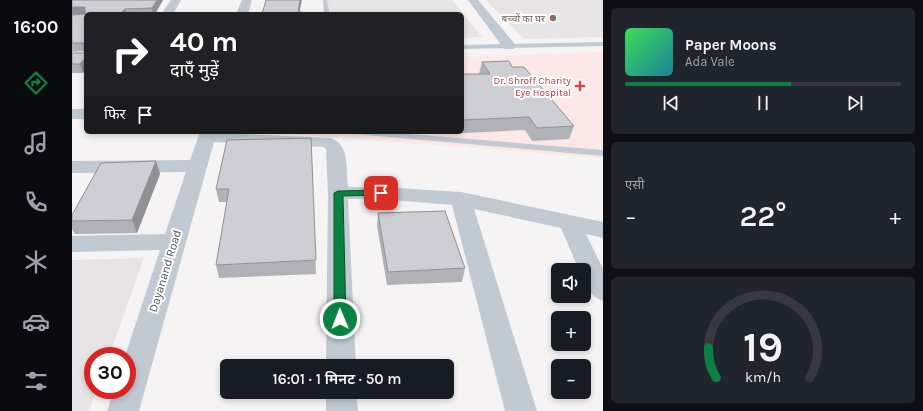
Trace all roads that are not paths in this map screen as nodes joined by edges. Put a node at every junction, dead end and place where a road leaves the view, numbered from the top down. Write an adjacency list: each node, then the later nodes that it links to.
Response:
1 (176, 0): 5 (street)
2 (247, 0): 6 (street)
3 (325, 0): 7 (lane)
4 (473, 0): 9 (street)
5 (168, 12)
6 (243, 12)
7 (327, 12)
8 (603, 44): 9 (lane)
9 (509, 46): 10 (lane)
10 (464, 47)
11 (72, 114): 12 (street)
12 (84, 114)
13 (208, 134): 17 (street, Dayanand Road); 18 (street)
14 (380, 134): 15 (lane)
15 (603, 153)
16 (72, 166): 17 (street)
17 (197, 166): 22 (street, Dayanand Road)
18 (338, 193): 19 (street); 25 (street)
19 (461, 199): 20 (street); 29 (street)
20 (570, 224): 21 (street); 24 (street)
21 (603, 230)
22 (174, 242): 23 (street); 27 (street, Dayanand Road)
23 (72, 244)
24 (603, 292)
25 (341, 359)
26 (342, 399): 28 (street)
27 (123, 411)
28 (342, 411)
29 (521, 411)

